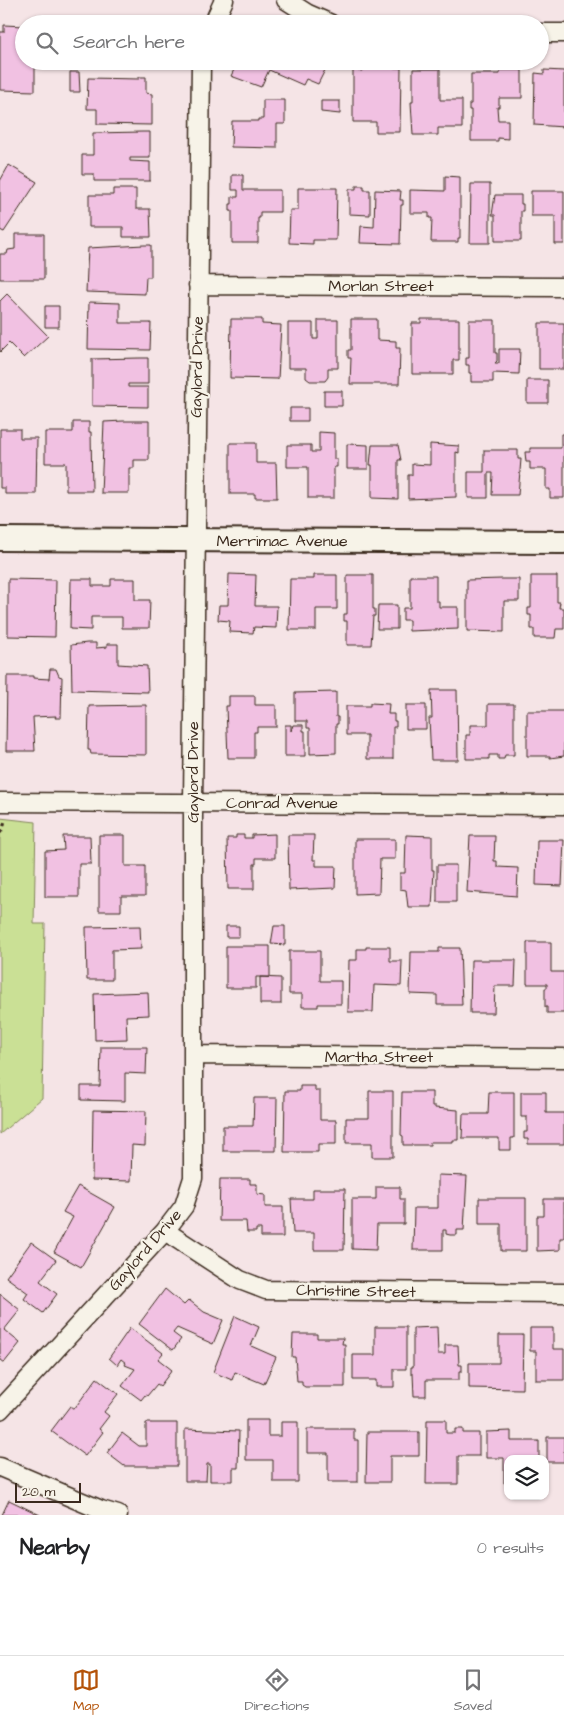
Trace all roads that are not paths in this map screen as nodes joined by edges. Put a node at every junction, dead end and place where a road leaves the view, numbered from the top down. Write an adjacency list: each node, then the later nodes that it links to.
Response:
1 (224, 0): 3 (street)
2 (286, 0): 4 (street)
3 (217, 15)
4 (310, 15)
5 (549, 33): 6 (street)
6 (564, 33)
7 (201, 70): 8 (street, Gaylord Drive)
8 (198, 285): 9 (street, Morlan Street); 11 (street, Gaylord Drive)
9 (564, 287)
10 (0, 539): 11 (street, Merrimac Avenue)
11 (195, 540): 12 (street, Merrimac Avenue); 14 (street, Gaylord Drive)
12 (564, 542)
13 (0, 802): 14 (street, Conrad Avenue)
14 (193, 803): 15 (street, Conrad Avenue); 16 (street, Gaylord Drive)
15 (564, 805)
16 (193, 1055): 17 (street, Martha Street); 18 (street, Gaylord Drive)
17 (564, 1058)
18 (165, 1231): 19 (street, Christine Street); 20 (street, Gaylord Drive)
19 (564, 1293)
20 (0, 1410)
21 (0, 1467): 22 (street)
22 (118, 1515)

